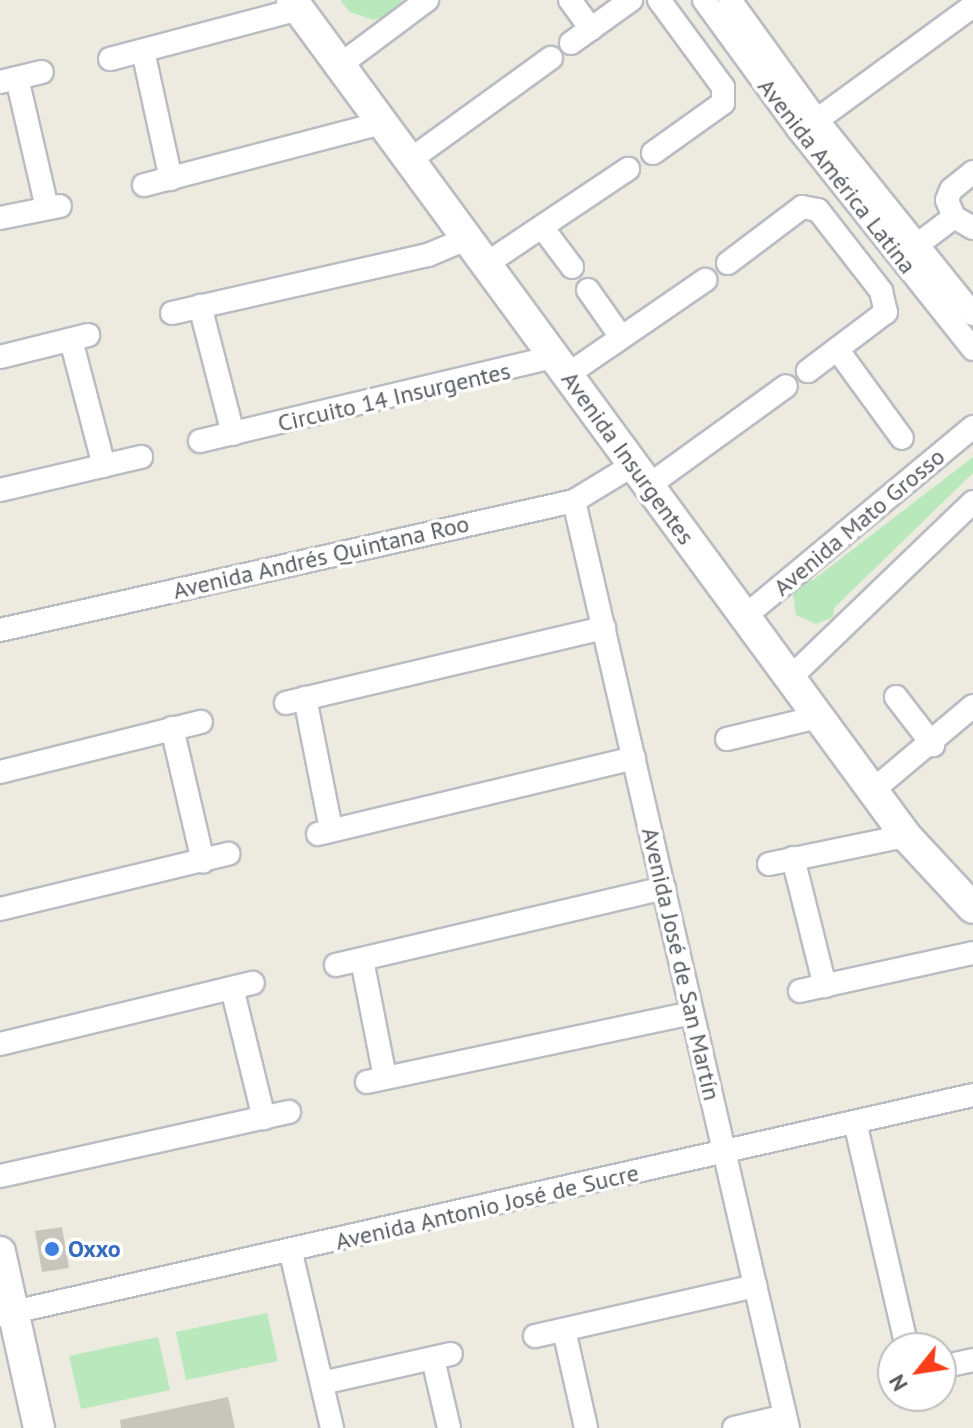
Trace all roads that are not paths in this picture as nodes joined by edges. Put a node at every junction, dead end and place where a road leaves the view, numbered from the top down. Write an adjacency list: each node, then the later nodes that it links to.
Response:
1 (427, 0): 14 (street)
2 (570, 0): 8 (street)
3 (631, 0): 8 (street)
4 (659, 0): 9 (street)
5 (296, 5): 11 (street); 14 (main road, Avenida Insurgentes)
6 (717, 5): 9 (street); 17 (street, Avenida América Latina); 28 (street, Avenida América Latina)
7 (973, 6): 17 (street)
8 (591, 29): 10 (street)
9 (686, 36): 19 (street)
10 (571, 43)
11 (143, 51): 13 (street); 23 (street)
12 (551, 58): 20 (street)
13 (110, 59)
14 (340, 65): 18 (main road, Avenida Insurgentes)
15 (42, 72): 16 (street)
16 (9, 80): 25 (street)
17 (817, 120): 30 (street, Avenida América Latina)
18 (382, 123): 20 (main road, Avenida Insurgentes); 23 (street)
19 (653, 153)
20 (410, 160): 29 (main road, Avenida Insurgentes)
21 (628, 169): 27 (street)
22 (973, 172): 26 (street)
23 (171, 179): 24 (street)
24 (144, 185)
25 (0, 218)
26 (964, 223): 30 (street)
27 (542, 227): 33 (street); 34 (street)
28 (881, 235): 31 (street); 42 (street, Avenida América Latina)
29 (466, 239): 33 (main road, Avenida Insurgentes); 37 (street)
30 (917, 245): 39 (street, Avenida América Latina)
31 (856, 259): 32 (street); 41 (street)
32 (728, 263)
33 (486, 264): 44 (main road, Avenida Insurgentes)
34 (572, 267)
35 (705, 280): 40 (street)
36 (588, 290): 40 (street)
37 (200, 306): 38 (street); 48 (street)
38 (172, 313)
39 (973, 314)
40 (621, 337): 44 (street)
41 (837, 349): 45 (street); 49 (street)
42 (973, 349)
43 (0, 357): 52 (street)
44 (560, 366): 48 (street, Circuito 14 Insurgentes); 53 (main road, Avenida Insurgentes)
45 (808, 371)
46 (786, 386): 53 (street, Avenida Andrés Quintana Roo)
47 (973, 427): 57 (street, Avenida Mato Grosso)
48 (233, 434): 50 (street, Circuito 14 Insurgentes)
49 (902, 438)
50 (200, 441)
51 (141, 457): 52 (street)
52 (104, 466): 54 (street)
53 (641, 476): 55 (street, Avenida Andrés Quintana Roo); 57 (main road, Avenida Insurgentes)
54 (0, 490)
55 (574, 501): 58 (street, Avenida José de San Martín); 59 (street, Avenida Andrés Quintana Roo)
56 (973, 502): 60 (street)
57 (744, 617): 60 (main road, Avenida Insurgentes)
58 (604, 628): 68 (street, Avenida José de San Martín); 68 (street)
59 (0, 630)
60 (790, 678): 63 (main road, Avenida Insurgentes)
61 (896, 697): 67 (street)
62 (973, 706): 67 (street)
63 (818, 717): 66 (street); 70 (main road, Avenida Insurgentes)
64 (201, 722): 65 (street)
65 (172, 728): 69 (street); 74 (street)
66 (727, 739)
67 (933, 745): 70 (street)
68 (634, 758): 76 (street, Avenida José de San Martín)
69 (0, 772)
70 (872, 791): 71 (main road, Avenida Insurgentes)
71 (906, 836): 73 (street); 77 (main road, Avenida Insurgentes)
72 (228, 854): 74 (street)
73 (793, 858): 75 (street); 82 (street)
74 (203, 861): 78 (street)
75 (769, 864)
76 (664, 888): 80 (street); 84 (street, Avenida José de San Martín)
77 (970, 900)
78 (0, 909)
79 (973, 953): 82 (street)
80 (362, 960): 81 (street); 84 (street)
81 (336, 965)
82 (825, 986): 83 (street)
83 (800, 991)
84 (692, 1013): 90 (street, Avenida José de San Martín)
85 (0, 1044): 88 (street)
86 (973, 1095): 89 (street, Avenida Antonio José de Sucre)
87 (289, 1112): 88 (street)
88 (264, 1118): 91 (street)
89 (855, 1122): 90 (street, Avenida Antonio José de Sucre); 97 (street)
90 (724, 1151): 93 (street, Avenida Antonio José de Sucre); 94 (street, Avenida José de San Martín)
91 (0, 1176)
92 (0, 1252): 95 (main road)
93 (291, 1253): 95 (street, Avenida Antonio José de Sucre); 99 (street)
94 (755, 1286): 96 (street); 100 (street, Avenida José de San Martín)
95 (7, 1314): 101 (main road)
96 (564, 1330): 98 (street); 104 (street)
97 (903, 1332)
98 (535, 1336)
99 (322, 1383): 102 (street); 103 (street)
100 (787, 1422): 105 (street)
101 (39, 1428)
102 (332, 1428)
103 (449, 1428)
104 (586, 1428)
105 (734, 1428)

